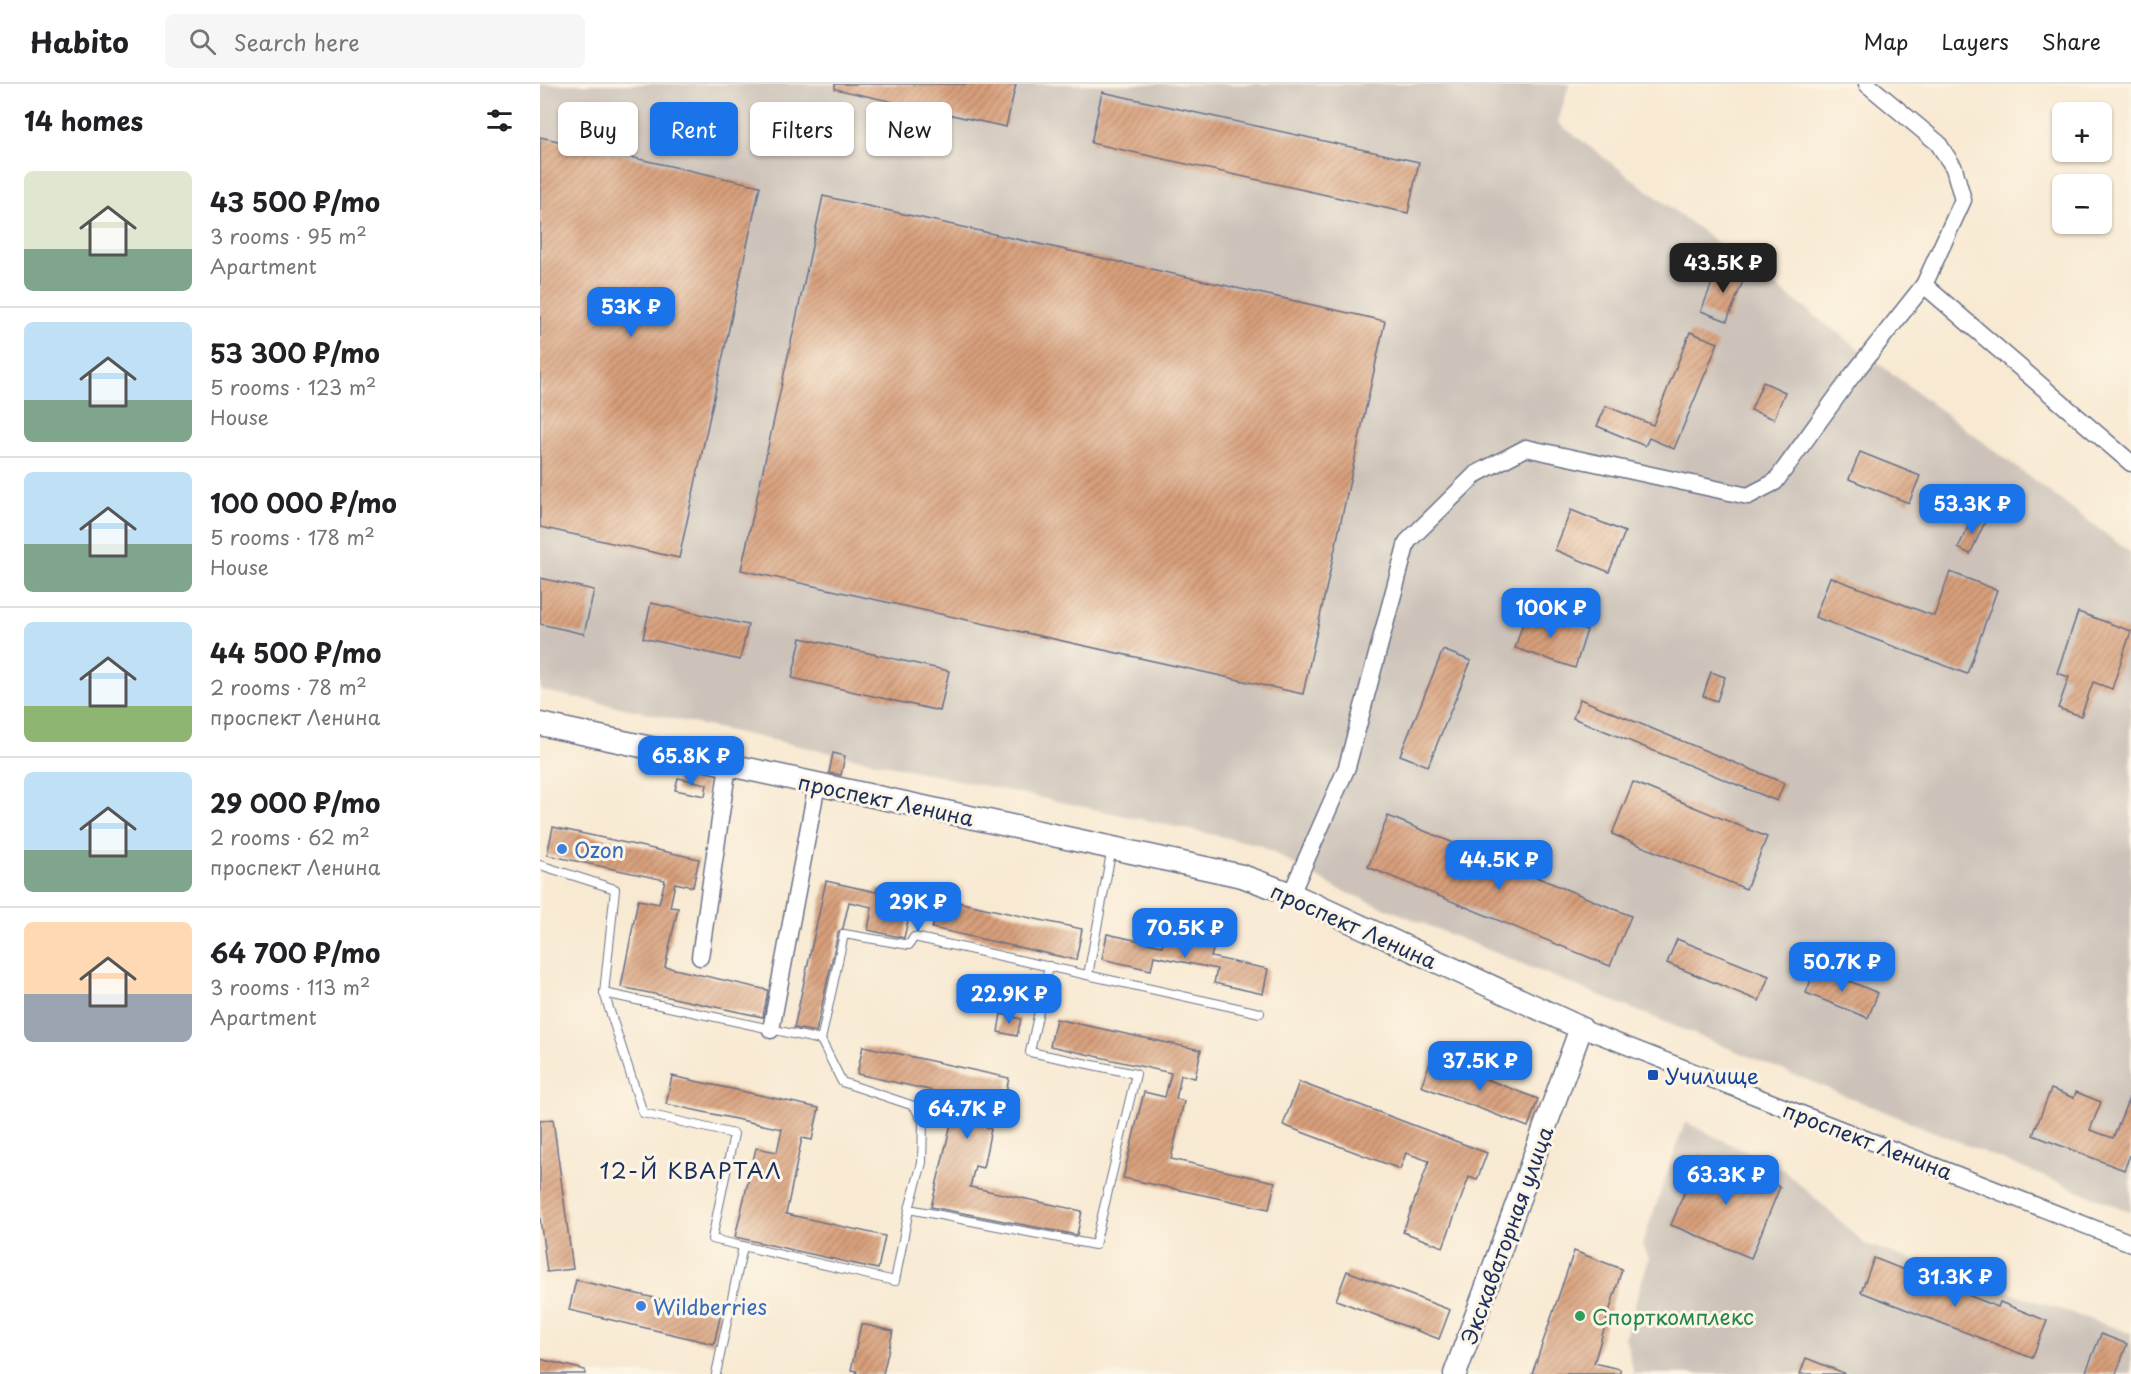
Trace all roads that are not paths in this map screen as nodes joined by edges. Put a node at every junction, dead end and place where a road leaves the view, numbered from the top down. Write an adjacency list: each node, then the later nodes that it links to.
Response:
1 (1867, 84): 2 (street)
2 (1924, 285): 3 (street); 9 (street)
3 (2131, 463)
4 (540, 724): 5 (street, проспект Ленина)
5 (728, 765): 6 (street, проспект Ленина); 10 (street)
6 (817, 784): 7 (street, проспект Ленина); 16 (street)
7 (1112, 848): 9 (street, проспект Ленина); 12 (lane)
8 (540, 865): 13 (lane)
9 (1291, 894): 15 (street, проспект Ленина)
10 (700, 957)
11 (1048, 966): 12 (lane); 17 (lane); 18 (lane)
12 (1088, 975): 14 (lane)
13 (604, 993): 16 (lane); 20 (lane)
14 (1260, 1013)
15 (1581, 1028): 19 (street, проспект Ленина); 22 (street, Экскаваторная улица)
16 (771, 1029): 17 (lane)
17 (821, 1040): 18 (lane)
18 (909, 1209): 20 (lane)
19 (2131, 1243)
20 (743, 1246): 21 (lane)
21 (716, 1374)
22 (1455, 1374)

